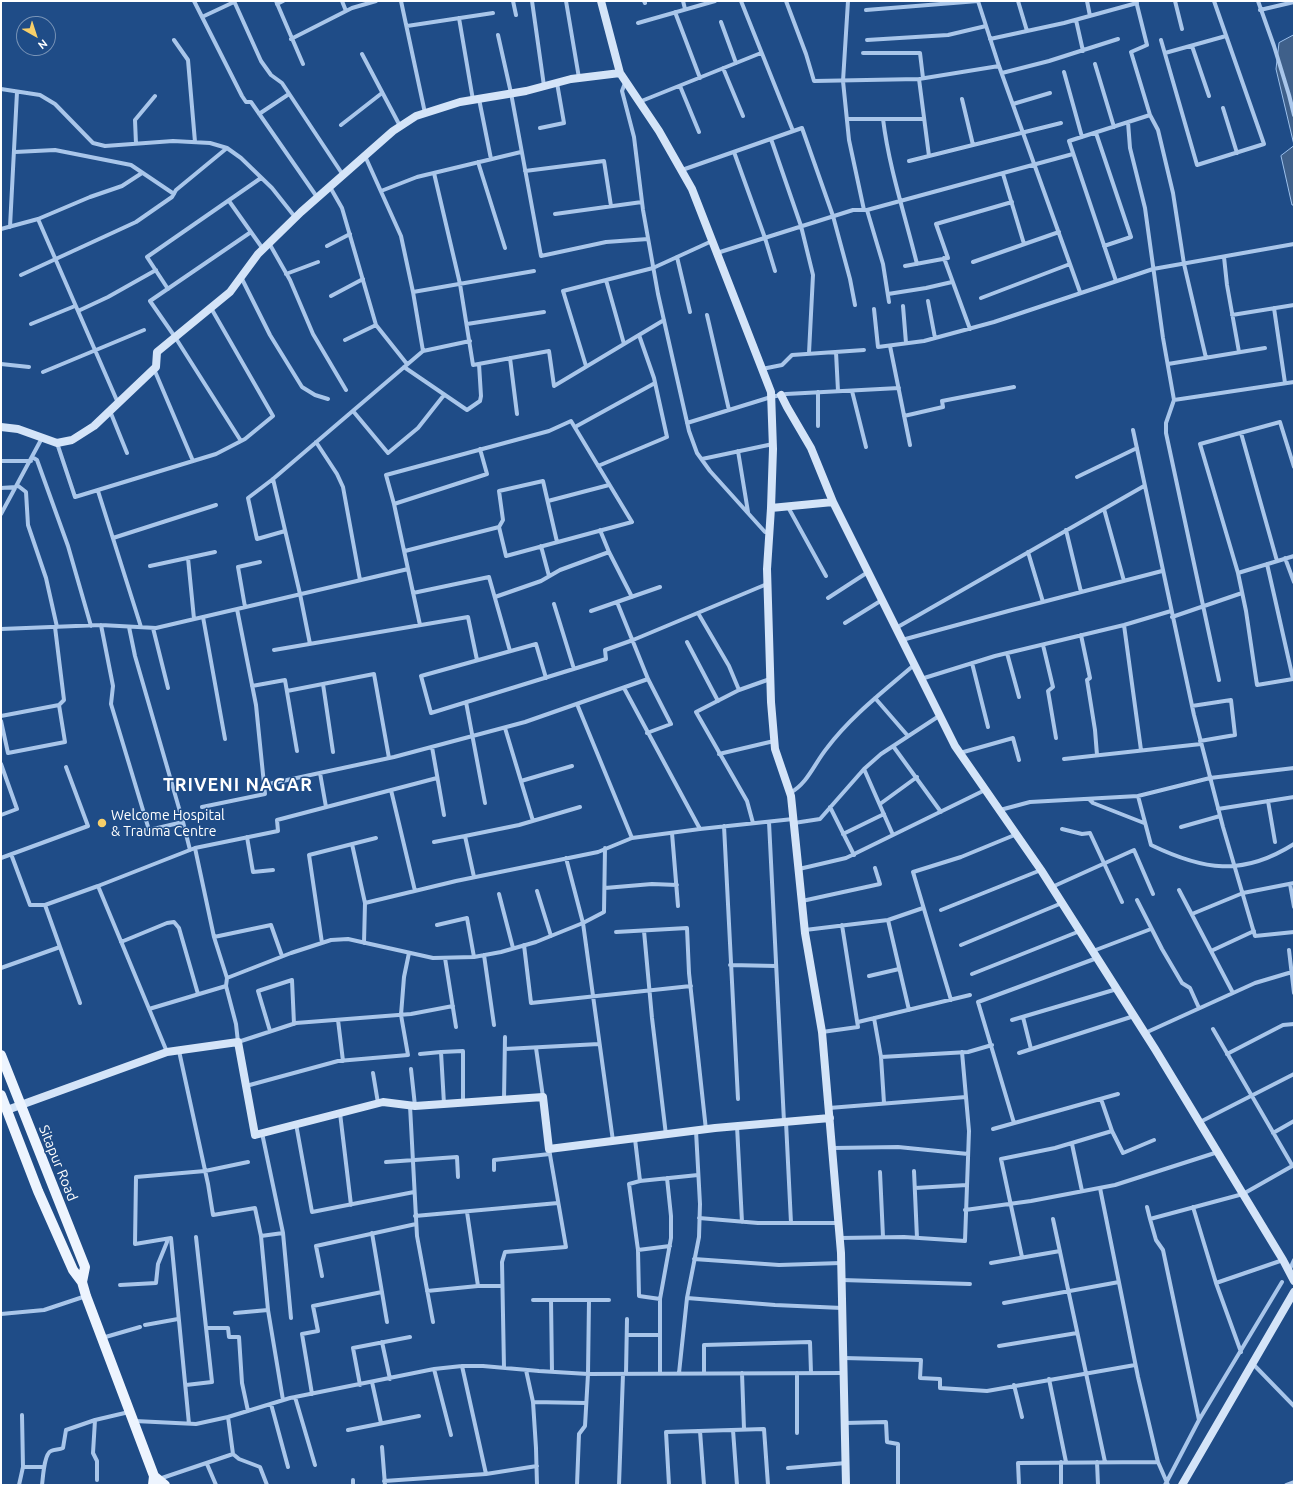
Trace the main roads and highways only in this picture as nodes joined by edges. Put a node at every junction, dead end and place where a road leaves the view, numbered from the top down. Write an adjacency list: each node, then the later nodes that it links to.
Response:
1 (1, 1055): 3 (main road, Sitapur Road)
2 (1, 1095): 3 (main road, Sitapur Road)
3 (82, 1282): 4 (main road, Sitapur Road)
4 (158, 1481)

